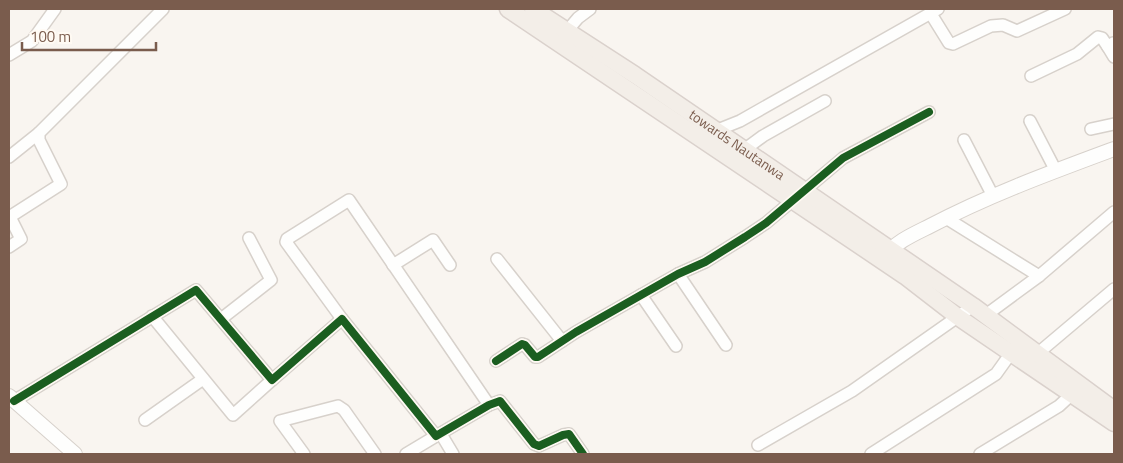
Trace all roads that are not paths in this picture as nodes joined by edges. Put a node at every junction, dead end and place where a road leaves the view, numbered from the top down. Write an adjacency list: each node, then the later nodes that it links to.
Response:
1 (55, 9): 10 (street)
2 (163, 9): 18 (street)
3 (508, 9): 24 (main road)
4 (533, 9): 8 (main road, towards Nautanwa)
5 (590, 9): 8 (street)
6 (1065, 9): 7 (street)
7 (934, 11): 17 (street)
8 (567, 31): 17 (main road, towards Nautanwa)
9 (1112, 49): 11 (street)
10 (9, 55)
11 (1031, 76)
12 (825, 101): 21 (street)
13 (929, 112): 24 (street)
14 (1030, 121): 23 (street)
15 (1114, 124): 16 (street)
16 (1091, 129)
17 (715, 131): 21 (main road, towards Nautanwa)
18 (39, 133): 22 (street); 27 (street)
19 (964, 140): 25 (street)
20 (1114, 149): 23 (street)
21 (744, 150): 24 (main road, towards Nautanwa)
22 (9, 157)
23 (1056, 171): 25 (street)
24 (796, 196): 31 (main road, towards Nautanwa); 35 (street)
25 (993, 196): 28 (street)
26 (1114, 212): 36 (street)
27 (10, 217): 30 (street)
28 (946, 218): 31 (street); 36 (street)
29 (249, 238): 42 (street)
30 (9, 247)
31 (886, 256): 39 (main road, towards Nautanwa); 41 (main road)
32 (497, 259): 44 (street)
33 (392, 265): 34 (street); 43 (street); 54 (street)
34 (450, 266)
35 (678, 274): 38 (street); 45 (street)
36 (1039, 276): 39 (street)
37 (1114, 290): 48 (street)
38 (641, 295): 44 (street); 46 (street)
39 (980, 310): 41 (street); 48 (main road, towards Nautanwa)
40 (152, 316): 42 (street); 50 (street); 53 (street)
41 (958, 317): 47 (main road); 59 (street)
42 (221, 319): 51 (street)
43 (342, 319): 51 (street); 58 (street)
44 (562, 341): 49 (street)
45 (726, 345)
46 (676, 346)
47 (1011, 353): 52 (main road); 66 (street)
48 (1037, 354): 55 (main road, towards Nautanwa)
49 (496, 361)
50 (203, 379): 51 (street); 56 (street)
51 (272, 380)
52 (1072, 394): 57 (main road); 67 (street)
53 (11, 398): 60 (street)
54 (489, 405): 58 (street); 65 (street)
55 (1114, 410)
56 (145, 420)
57 (1114, 423)
58 (438, 435): 63 (street); 64 (street)
59 (758, 445)
60 (74, 454)
61 (304, 454): 62 (street)
62 (374, 454)
63 (406, 454)
64 (453, 454)
65 (583, 454)
66 (871, 454)
67 (980, 454)

